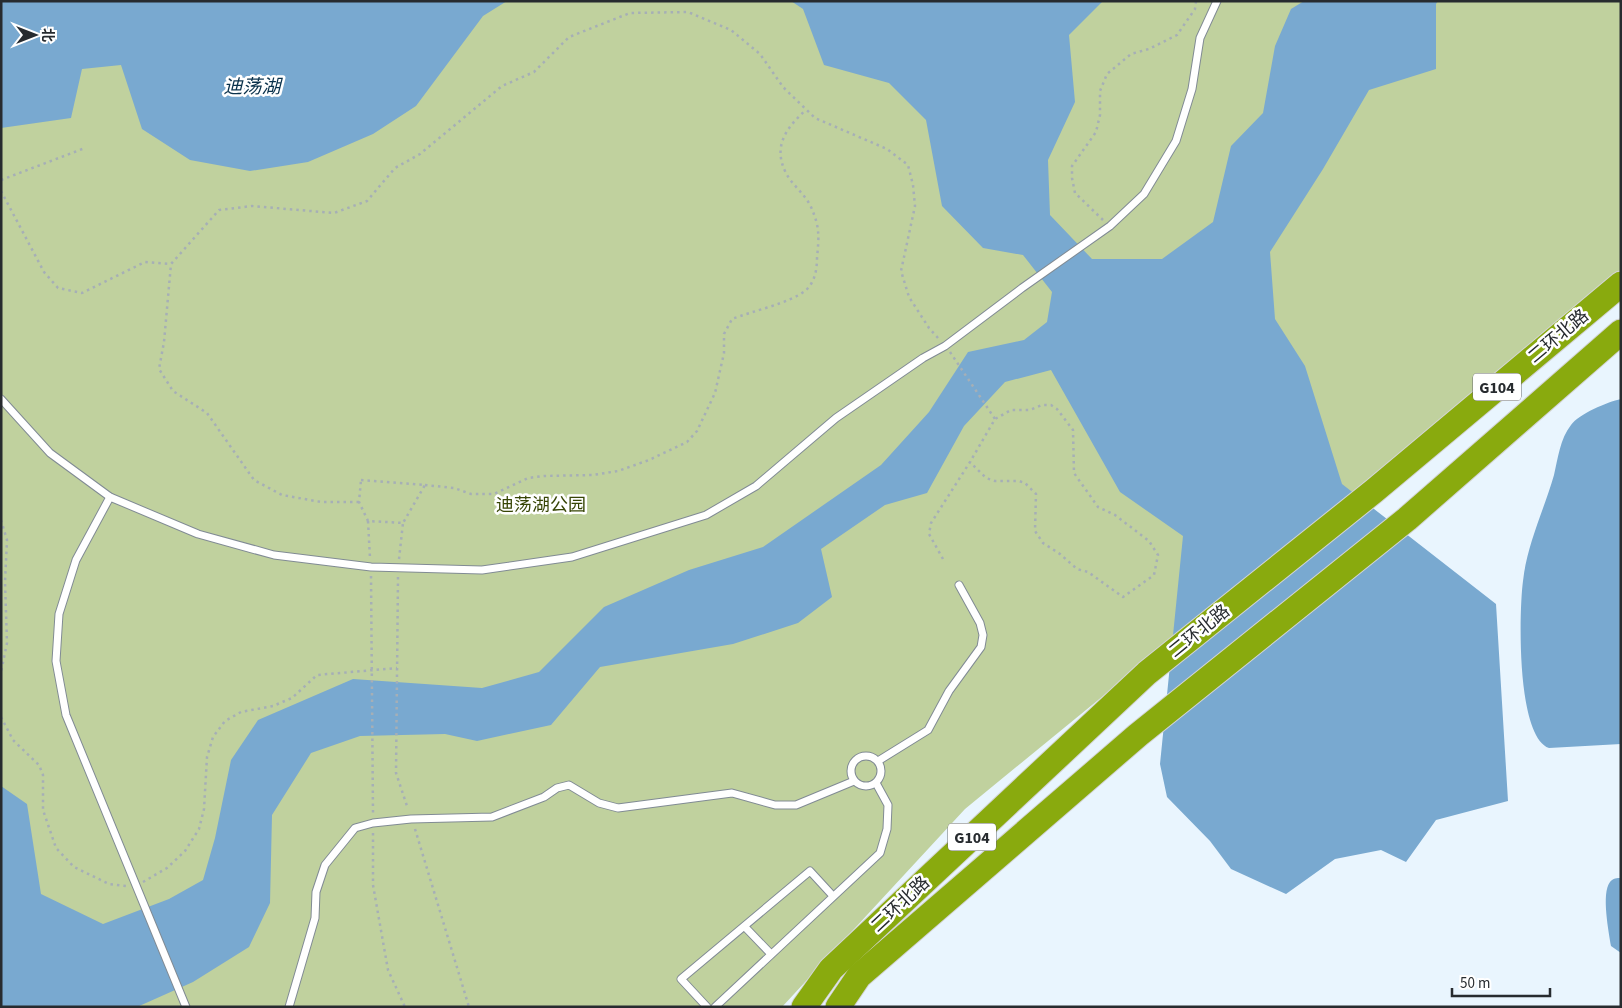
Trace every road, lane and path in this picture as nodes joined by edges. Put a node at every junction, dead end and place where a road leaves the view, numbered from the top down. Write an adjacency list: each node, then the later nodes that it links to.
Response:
1 (1196, 1): 7 (path)
2 (1217, 1): 7 (lane)
3 (806, 110): 8 (path); 11 (path); 15 (path)
4 (85, 148): 5 (path)
5 (1, 180)
6 (1, 191): 8 (path)
7 (1110, 226): 11 (lane)
8 (171, 264): 17 (path)
9 (1621, 284): 44 (highway, 二环北路 / G104)
10 (1621, 332): 45 (highway, 二环北路 / G104)
11 (945, 346): 13 (path); 23 (lane)
12 (1, 399): 16 (lane)
13 (995, 419): 14 (path); 14 (path)
14 (970, 462): 21 (path)
15 (425, 486): 17 (path); 20 (path)
16 (110, 498): 22 (lane); 34 (lane)
17 (359, 502): 19 (path)
18 (1, 520): 27 (path)
19 (368, 521): 20 (path); 22 (path)
20 (403, 523): 23 (path)
21 (943, 559)
22 (371, 567): 23 (lane); 26 (path)
23 (398, 568): 25 (path)
24 (958, 585): 29 (lane)
25 (397, 668): 26 (path); 32 (path)
26 (372, 669): 33 (path); 34 (path)
27 (1, 672)
28 (1, 716): 34 (path)
29 (878, 761): 30 (lane); 31 (lane)
30 (854, 781): 31 (lane); 32 (lane)
31 (876, 783): 35 (lane)
32 (411, 819): 33 (lane); 41 (path)
33 (373, 823): 39 (lane); 40 (path)
34 (137, 888): 38 (lane)
35 (834, 896): 36 (lane); 37 (lane)
36 (745, 927): 37 (lane); 42 (lane)
37 (771, 954): 43 (lane)
38 (185, 1005)
39 (289, 1007)
40 (405, 1007)
41 (469, 1007)
42 (707, 1007)
43 (715, 1007)
44 (804, 1007)
45 (838, 1007)

